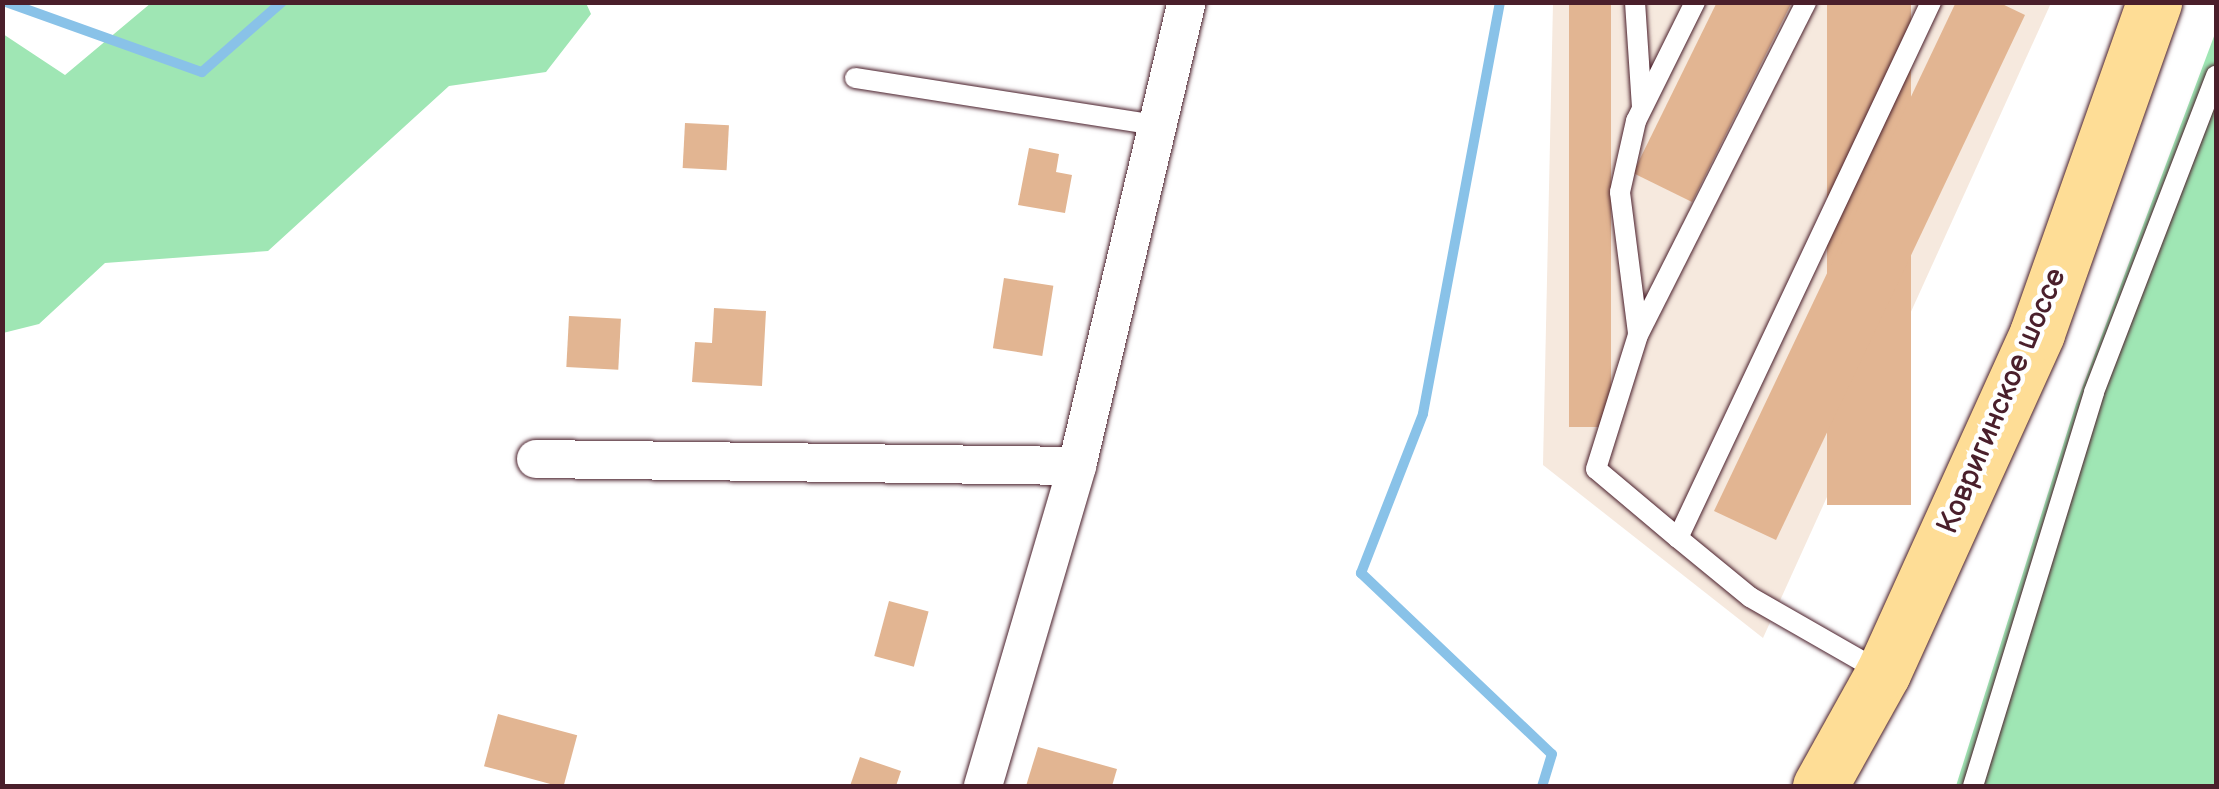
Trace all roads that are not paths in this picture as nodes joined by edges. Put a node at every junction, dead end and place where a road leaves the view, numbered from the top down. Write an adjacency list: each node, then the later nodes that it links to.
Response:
1 (1187, 2): 10 (street)
2 (1635, 2): 9 (lane)
3 (1695, 2): 9 (lane)
4 (1806, 2): 11 (lane)
5 (1931, 2): 14 (lane)
6 (2154, 2): 15 (main road, Ковригинское шоссе)
7 (2216, 76): 18 (lane)
8 (855, 78): 10 (lane)
9 (1642, 109): 11 (lane)
10 (1156, 125): 13 (street)
11 (1638, 336): 14 (lane)
12 (536, 459): 13 (street)
13 (1077, 466): 16 (street)
14 (1678, 538): 15 (lane)
15 (1883, 673): 17 (main road, Ковригинское шоссе)
16 (983, 786)
17 (1820, 786)
18 (1974, 786)

